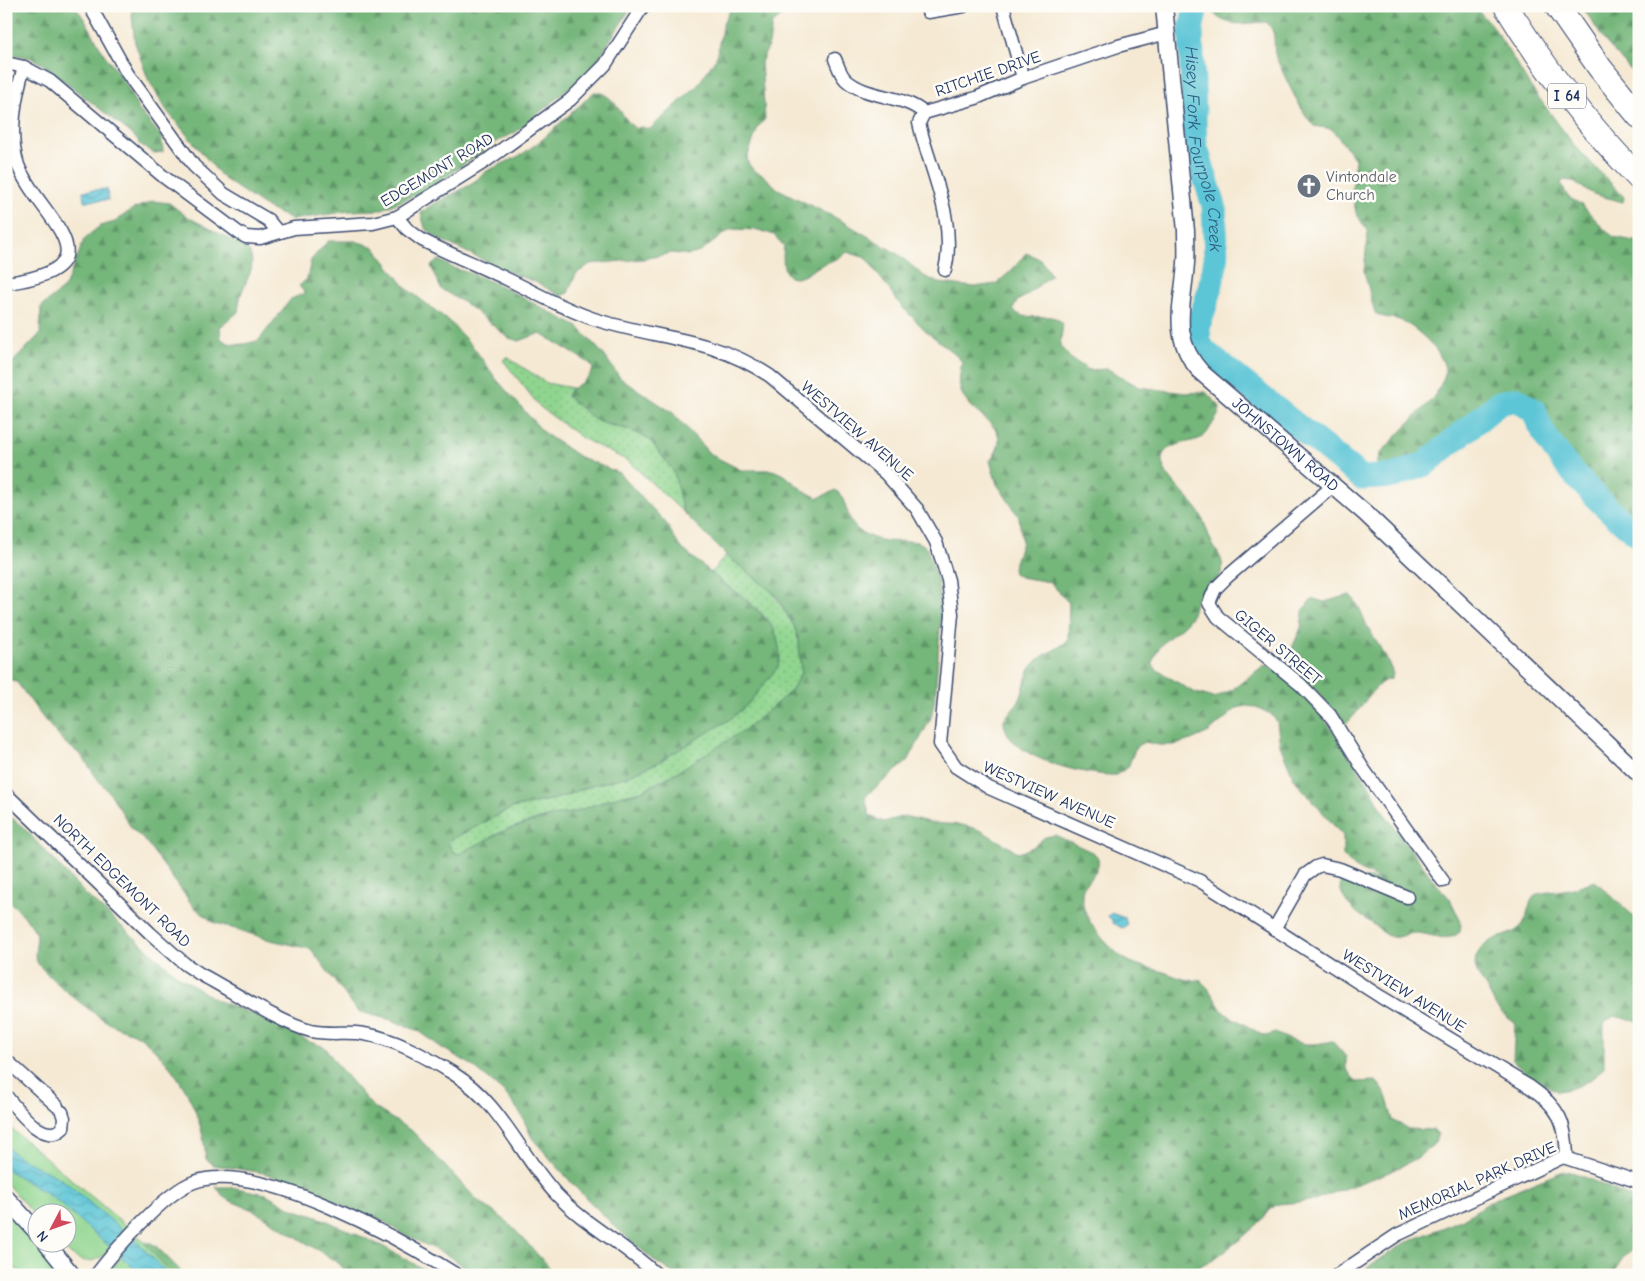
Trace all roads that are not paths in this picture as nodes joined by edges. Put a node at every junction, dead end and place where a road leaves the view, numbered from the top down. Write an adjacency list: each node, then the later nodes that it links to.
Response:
1 (90, 6): 18 (street)
2 (643, 6): 17 (street, EDGEMONT ROAD)
3 (964, 6): 8 (street)
4 (1003, 6): 13 (street)
5 (1164, 6): 9 (street, JOHNSTOWN ROAD)
6 (1506, 6): 16 (highway, I 64)
7 (1557, 6): 15 (highway, I 64)
8 (928, 12)
9 (1167, 33): 13 (street, RITCHIE DRIVE); 21 (street, JOHNSTOWN ROAD)
10 (835, 59): 14 (street, RITCHIE DRIVE)
11 (6, 63): 12 (street, EDGEMONT ROAD)
12 (24, 67): 18 (street, EDGEMONT ROAD); 20 (street)
13 (1023, 78): 14 (street, RITCHIE DRIVE)
14 (924, 113): 19 (street)
15 (1639, 116)
16 (1639, 178)
17 (397, 217): 18 (street, EDGEMONT ROAD); 26 (street, WESTVIEW AVENUE)
18 (278, 232)
19 (945, 270)
20 (6, 283)
21 (1334, 486): 22 (street, JOHNSTOWN ROAD); 24 (street, GIGER STREET)
22 (1639, 774)
23 (6, 794): 37 (street, NORTH EDGEMONT ROAD)
24 (1443, 881)
25 (1407, 897): 26 (street)
26 (1274, 929): 29 (street, WESTVIEW AVENUE)
27 (6, 1060): 28 (street)
28 (6, 1096)
29 (1567, 1158): 30 (street, MEMORIAL PARK DRIVE); 38 (street, MEMORIAL PARK DRIVE)
30 (1639, 1182)
31 (6, 1198): 32 (street)
32 (28, 1222)
33 (55, 1254): 34 (street)
34 (72, 1275)
35 (96, 1275): 36 (street)
36 (457, 1275)
37 (657, 1275)
38 (1338, 1275)

